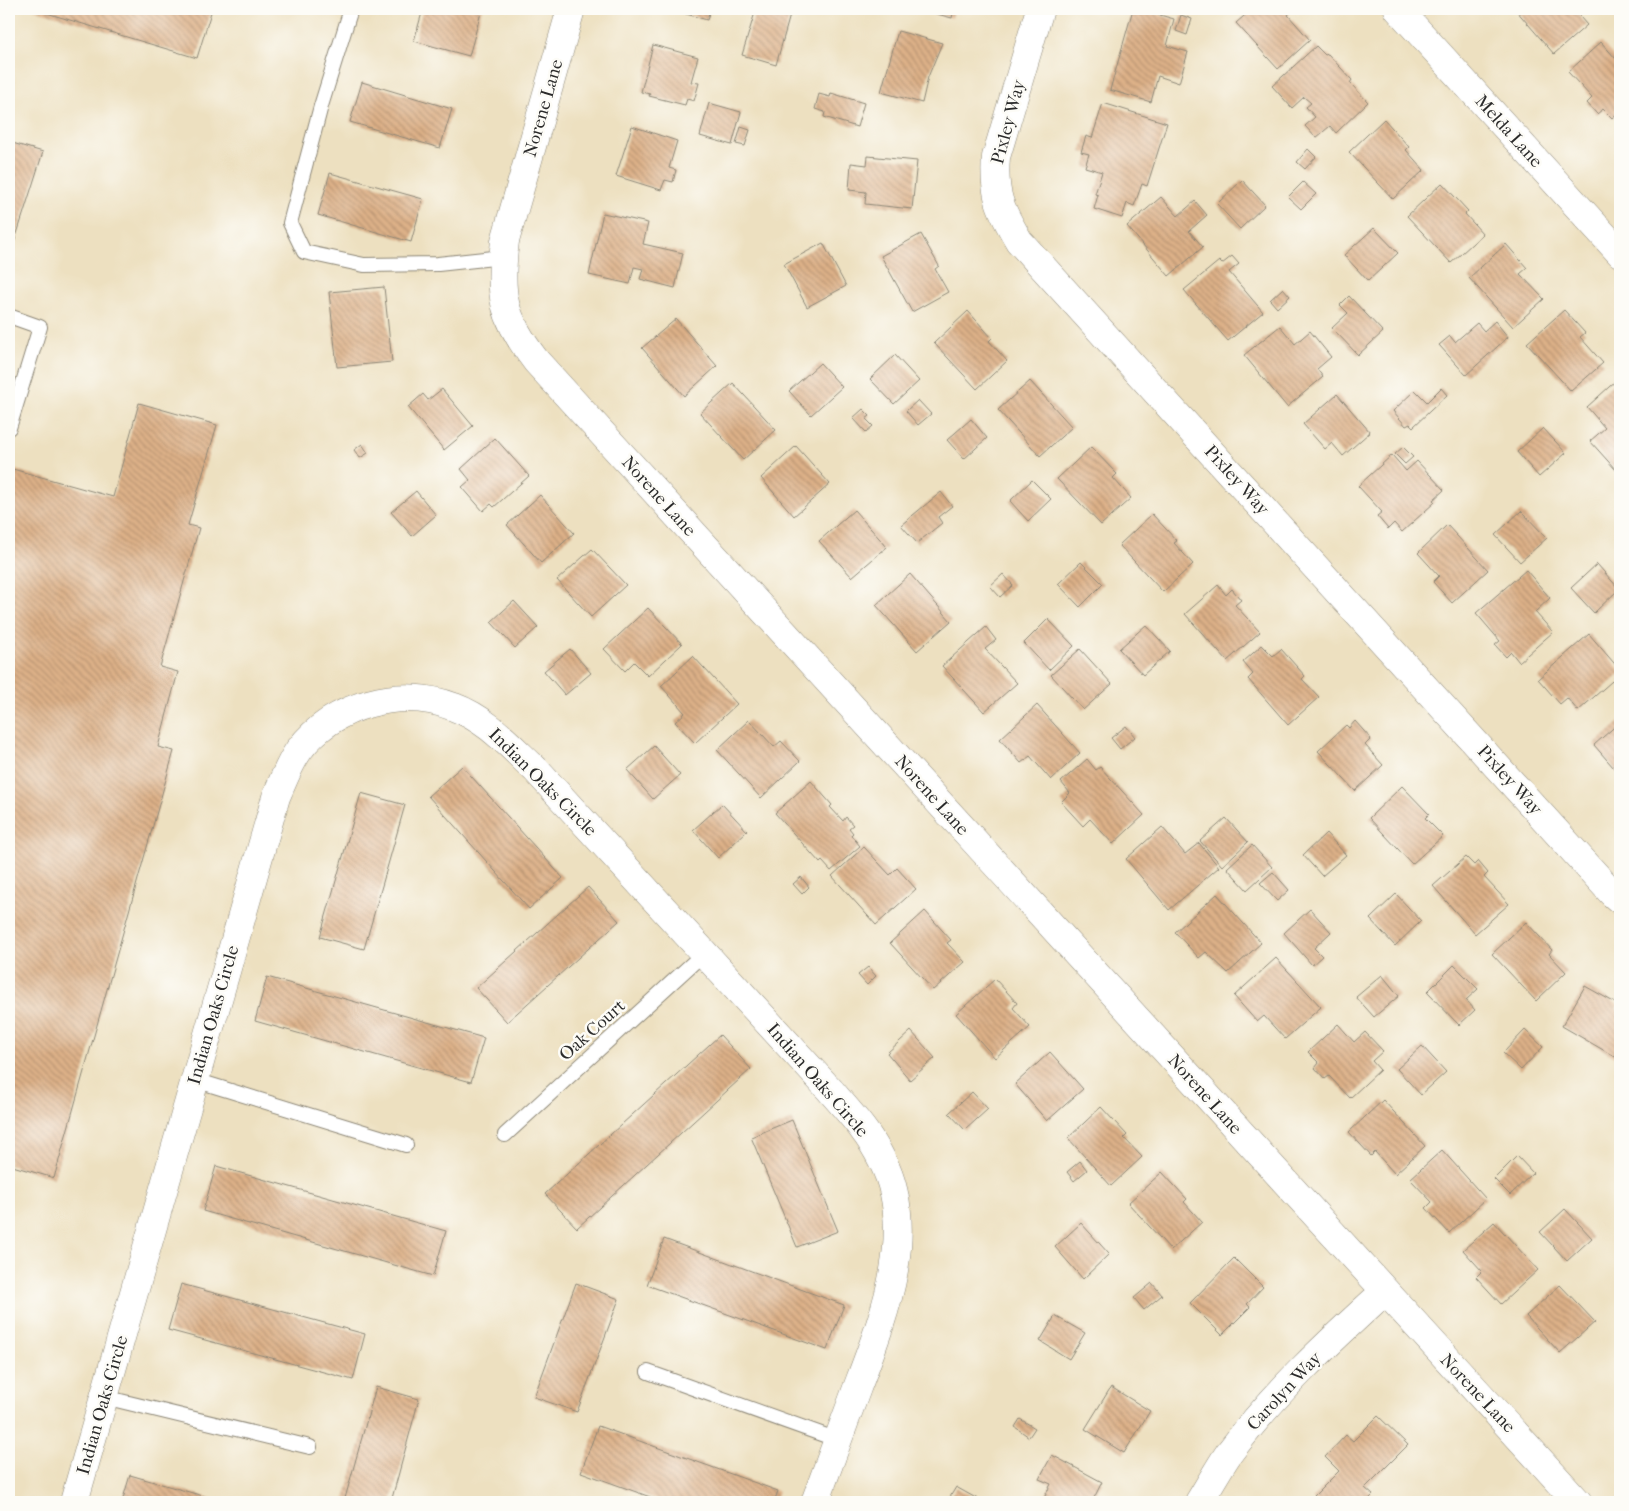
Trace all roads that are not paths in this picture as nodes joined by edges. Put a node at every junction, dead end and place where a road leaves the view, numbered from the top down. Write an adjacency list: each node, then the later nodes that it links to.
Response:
1 (351, 9): 6 (lane)
2 (571, 9): 6 (street, Norene Lane)
3 (1040, 9): 9 (street, Pixley Way)
4 (1398, 9): 5 (street, Melda Lane)
5 (1620, 253)
6 (503, 257): 14 (street, Norene Lane)
7 (9, 316): 8 (lane)
8 (9, 428)
9 (1620, 900)
10 (704, 953): 11 (street, Indian Oaks Circle); 12 (lane, Oak Court); 17 (street, Indian Oaks Circle)
11 (195, 1080): 13 (lane); 16 (street, Indian Oaks Circle)
12 (505, 1135)
13 (406, 1145)
14 (1385, 1291): 21 (street, Carolyn Way); 22 (street, Norene Lane)
15 (648, 1372): 17 (lane)
16 (104, 1397): 18 (lane); 19 (street, Indian Oaks Circle)
17 (838, 1440): 20 (street, Indian Oaks Circle)
18 (310, 1447)
19 (74, 1502)
20 (815, 1502)
21 (1199, 1502)
22 (1578, 1502)

